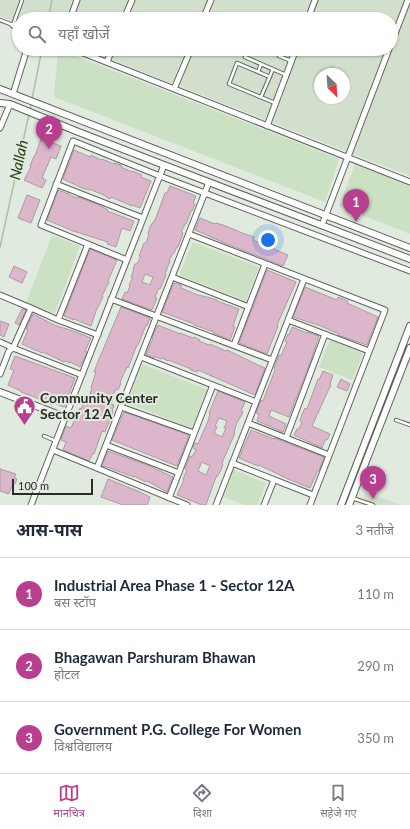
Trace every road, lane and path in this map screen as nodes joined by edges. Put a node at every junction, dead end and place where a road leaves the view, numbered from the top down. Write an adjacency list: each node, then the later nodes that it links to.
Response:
1 (22, 0): 7 (lane)
2 (77, 0): 8 (street)
3 (132, 0): 9 (street)
4 (211, 0): 10 (street)
5 (315, 0): 11 (street)
6 (408, 0): 14 (street)
7 (18, 12)
8 (73, 12)
9 (127, 12)
10 (206, 12)
11 (311, 12)
12 (0, 20): 13 (lane)
13 (12, 25)
14 (398, 26)
15 (25, 56): 32 (street)
16 (91, 56): 24 (street)
17 (109, 56): 24 (street)
18 (188, 56): 31 (street)
19 (279, 56): 23 (lane)
20 (294, 56): 23 (street)
21 (386, 56): 42 (street)
22 (245, 57): 25 (lane)
23 (292, 61): 28 (street)
24 (107, 62): 31 (street)
25 (262, 64): 26 (lane); 27 (lane)
26 (273, 69): 28 (lane); 29 (lane)
27 (258, 72): 29 (lane); 33 (lane)
28 (286, 76): 36 (street)
29 (270, 77): 33 (lane)
30 (0, 89): 32 (street)
31 (174, 89): 39 (street)
32 (16, 95): 41 (street)
33 (262, 97): 36 (lane)
34 (0, 99): 37 (street)
35 (0, 103): 37 (street)
36 (275, 104): 39 (street)
37 (12, 105): 38 (street); 43 (street)
38 (2, 115): 40 (street)
39 (267, 126): 42 (street)
40 (0, 128)
41 (168, 155): 43 (street); 49 (street)
42 (348, 158): 46 (street); 49 (street)
43 (164, 165): 44 (street); 45 (street)
44 (160, 176): 47 (street); 48 (street); 50 (street)
45 (210, 182): 48 (street); 51 (street)
46 (410, 182)
47 (56, 184): 50 (street); 53 (street)
48 (205, 193): 52 (street); 58 (street)
49 (326, 216): 51 (street); 54 (street)
50 (143, 218): 56 (street)
51 (322, 225): 55 (street)
52 (189, 234): 57 (street); 59 (street)
53 (88, 244): 56 (street); 66 (street)
54 (410, 248)
55 (410, 259)
56 (127, 260): 62 (street)
57 (265, 264): 60 (street); 63 (street)
58 (410, 271)
59 (172, 277): 63 (street); 65 (street)
60 (304, 279): 67 (street); 75 (street)
61 (0, 295): 64 (street)
62 (111, 299): 65 (street); 70 (street)
63 (249, 307): 72 (street)
64 (31, 308): 66 (street); 73 (street)
65 (156, 316): 72 (street); 76 (street)
66 (58, 320): 70 (street)
67 (288, 320): 69 (street); 77 (street)
68 (410, 326): 107 (street)
69 (326, 334): 75 (street); 90 (street)
70 (98, 335): 79 (street)
71 (0, 342): 73 (street)
72 (234, 345): 77 (street)
73 (13, 348): 78 (street); 79 (street)
74 (410, 348): 101 (street)
75 (369, 351): 94 (street)
76 (141, 357): 80 (street); 83 (street)
77 (272, 360): 82 (street)
78 (0, 374)
79 (82, 376): 84 (street)
80 (213, 385): 82 (street); 88 (street)
81 (0, 392): 84 (street)
82 (256, 402): 86 (street)
83 (121, 407): 88 (street); 92 (street)
84 (65, 418): 91 (street)
85 (396, 420): 87 (lane)
86 (248, 423): 90 (street); 95 (street)
87 (410, 425)
88 (194, 433): 97 (street)
89 (44, 436): 91 (lane)
90 (286, 438): 94 (street)
91 (56, 441): 93 (street)
92 (106, 445): 96 (street); 97 (street)
93 (53, 450): 96 (street); 102 (street)
94 (329, 455): 99 (street)
95 (232, 463): 98 (street); 104 (street)
96 (97, 468): 100 (street)
97 (179, 473): 100 (street)
98 (274, 480): 99 (street); 105 (street)
99 (314, 495): 106 (street)
100 (169, 498): 103 (street)
101 (352, 498): 108 (street); 109 (lane)
102 (31, 505)
103 (185, 505)
104 (216, 505)
105 (264, 505)
106 (310, 505)
107 (341, 505)
108 (349, 505)
109 (371, 505)

